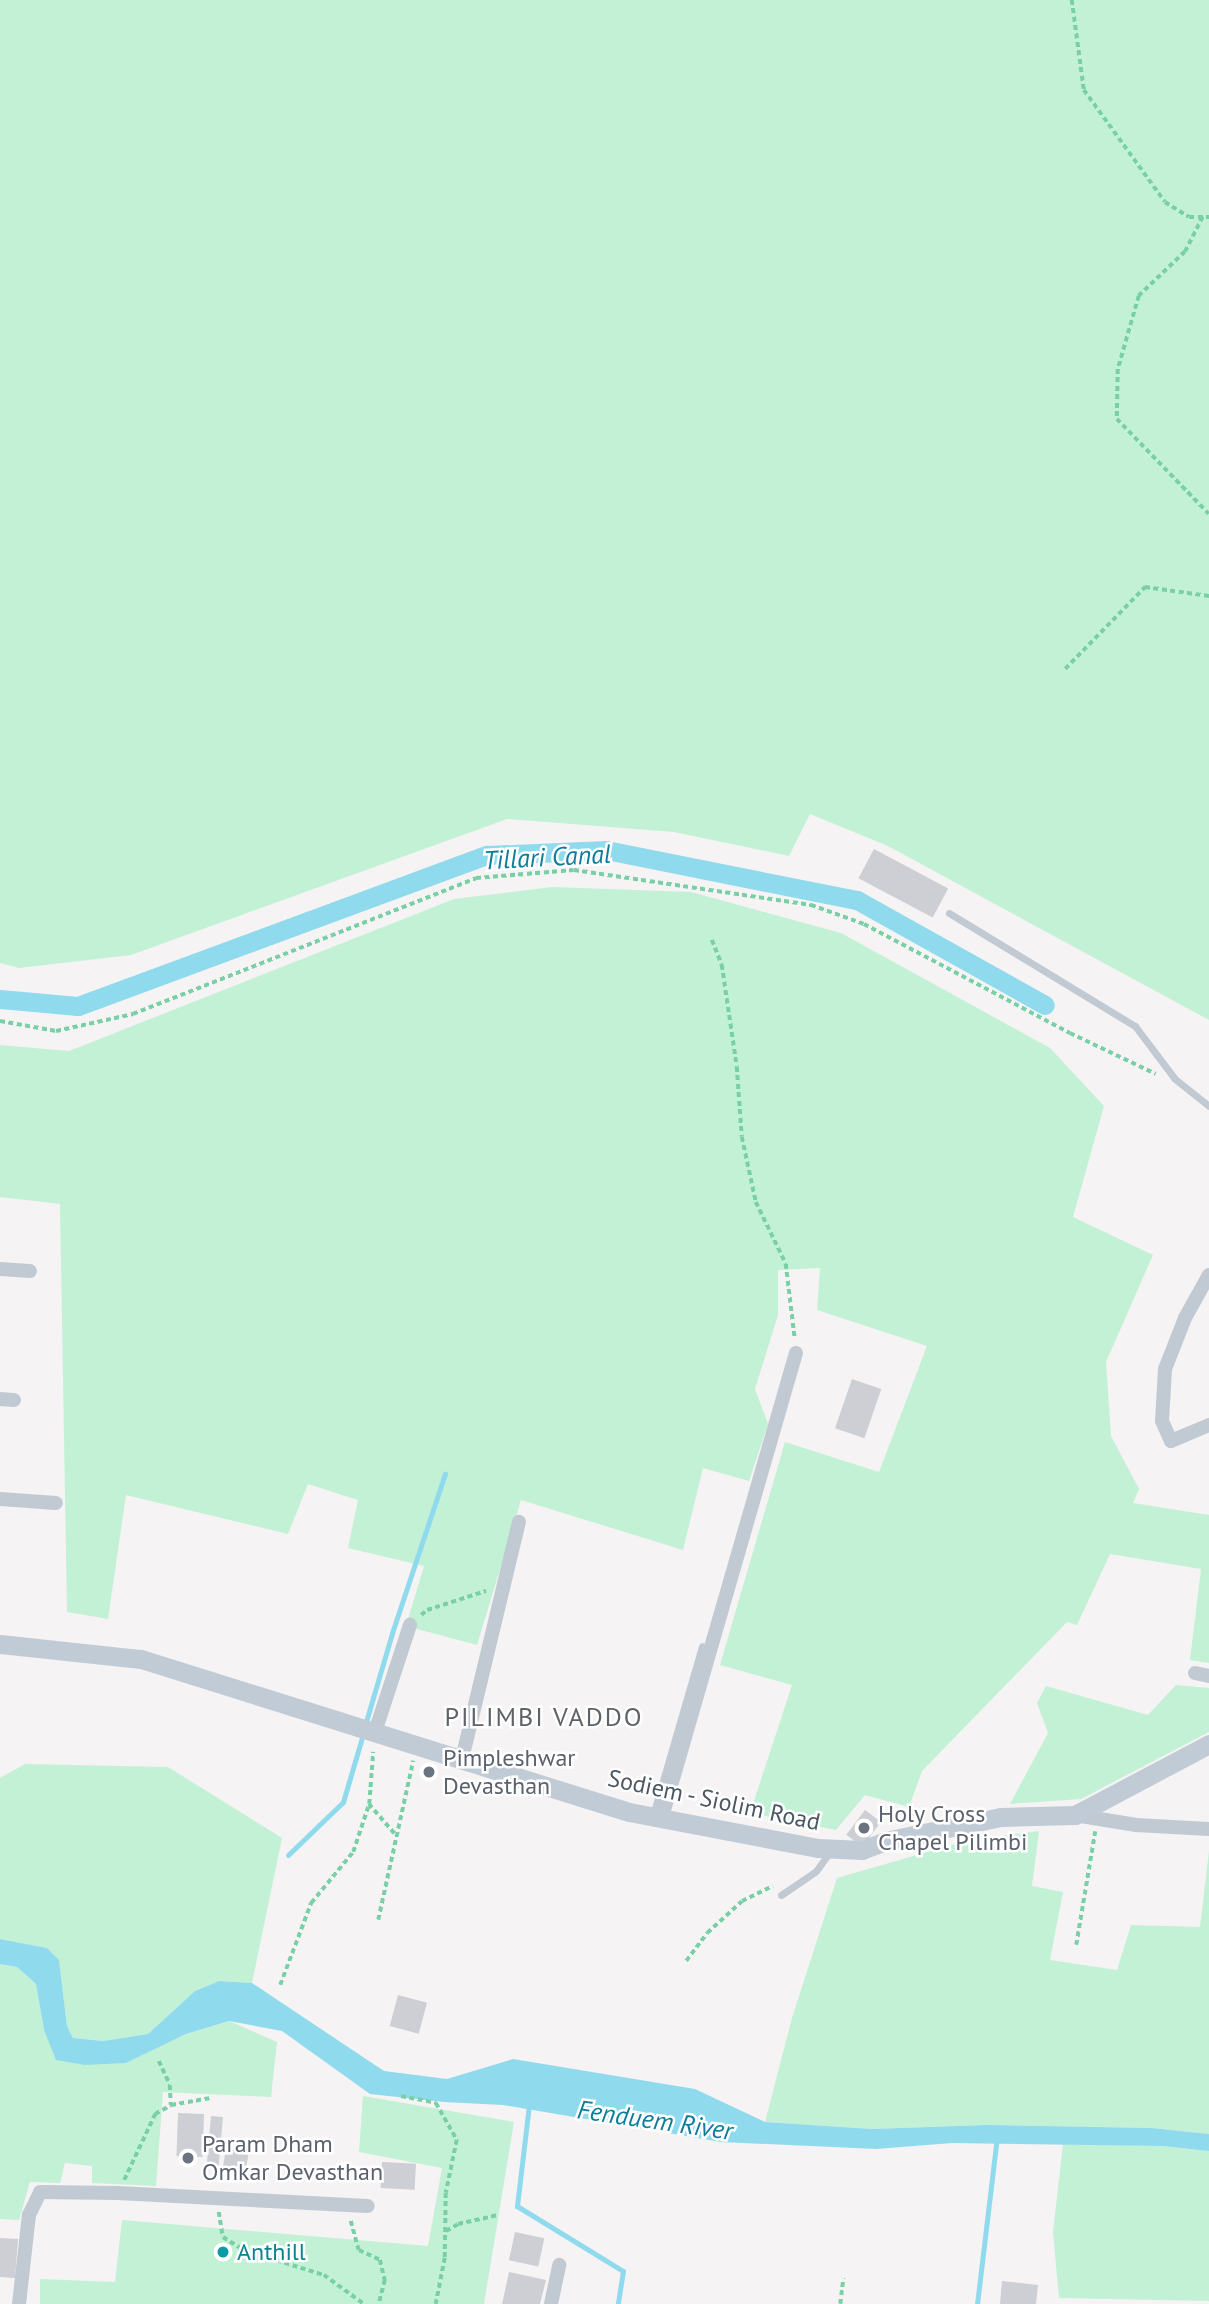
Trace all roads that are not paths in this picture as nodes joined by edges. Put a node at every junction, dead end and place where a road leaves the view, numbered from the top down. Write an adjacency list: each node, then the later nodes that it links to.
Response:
1 (949, 914): 2 (lane)
2 (1209, 1106)
3 (0, 1269): 4 (street)
4 (30, 1271)
5 (1209, 1275): 7 (street)
6 (796, 1353): 18 (street)
7 (1209, 1425)
8 (0, 1499): 9 (street)
9 (56, 1503)
10 (519, 1522): 16 (street)
11 (410, 1626): 14 (street)
12 (0, 1644): 14 (main road, Sodiem - Siolim Road)
13 (702, 1646): 18 (lane)
14 (375, 1732): 16 (main road, Sodiem - Siolim Road)
15 (1209, 1744): 17 (main road, Sodiem - Siolim Road)
16 (462, 1759): 18 (main road, Sodiem - Siolim Road)
17 (1075, 1815): 19 (street); 20 (main road, Sodiem - Siolim Road)
18 (657, 1816): 20 (main road, Sodiem - Siolim Road)
19 (1209, 1829)
20 (833, 1849): 21 (lane)
21 (781, 1895)
22 (368, 2206): 24 (street)
23 (559, 2265): 25 (street)
24 (19, 2304)
25 (551, 2304)

